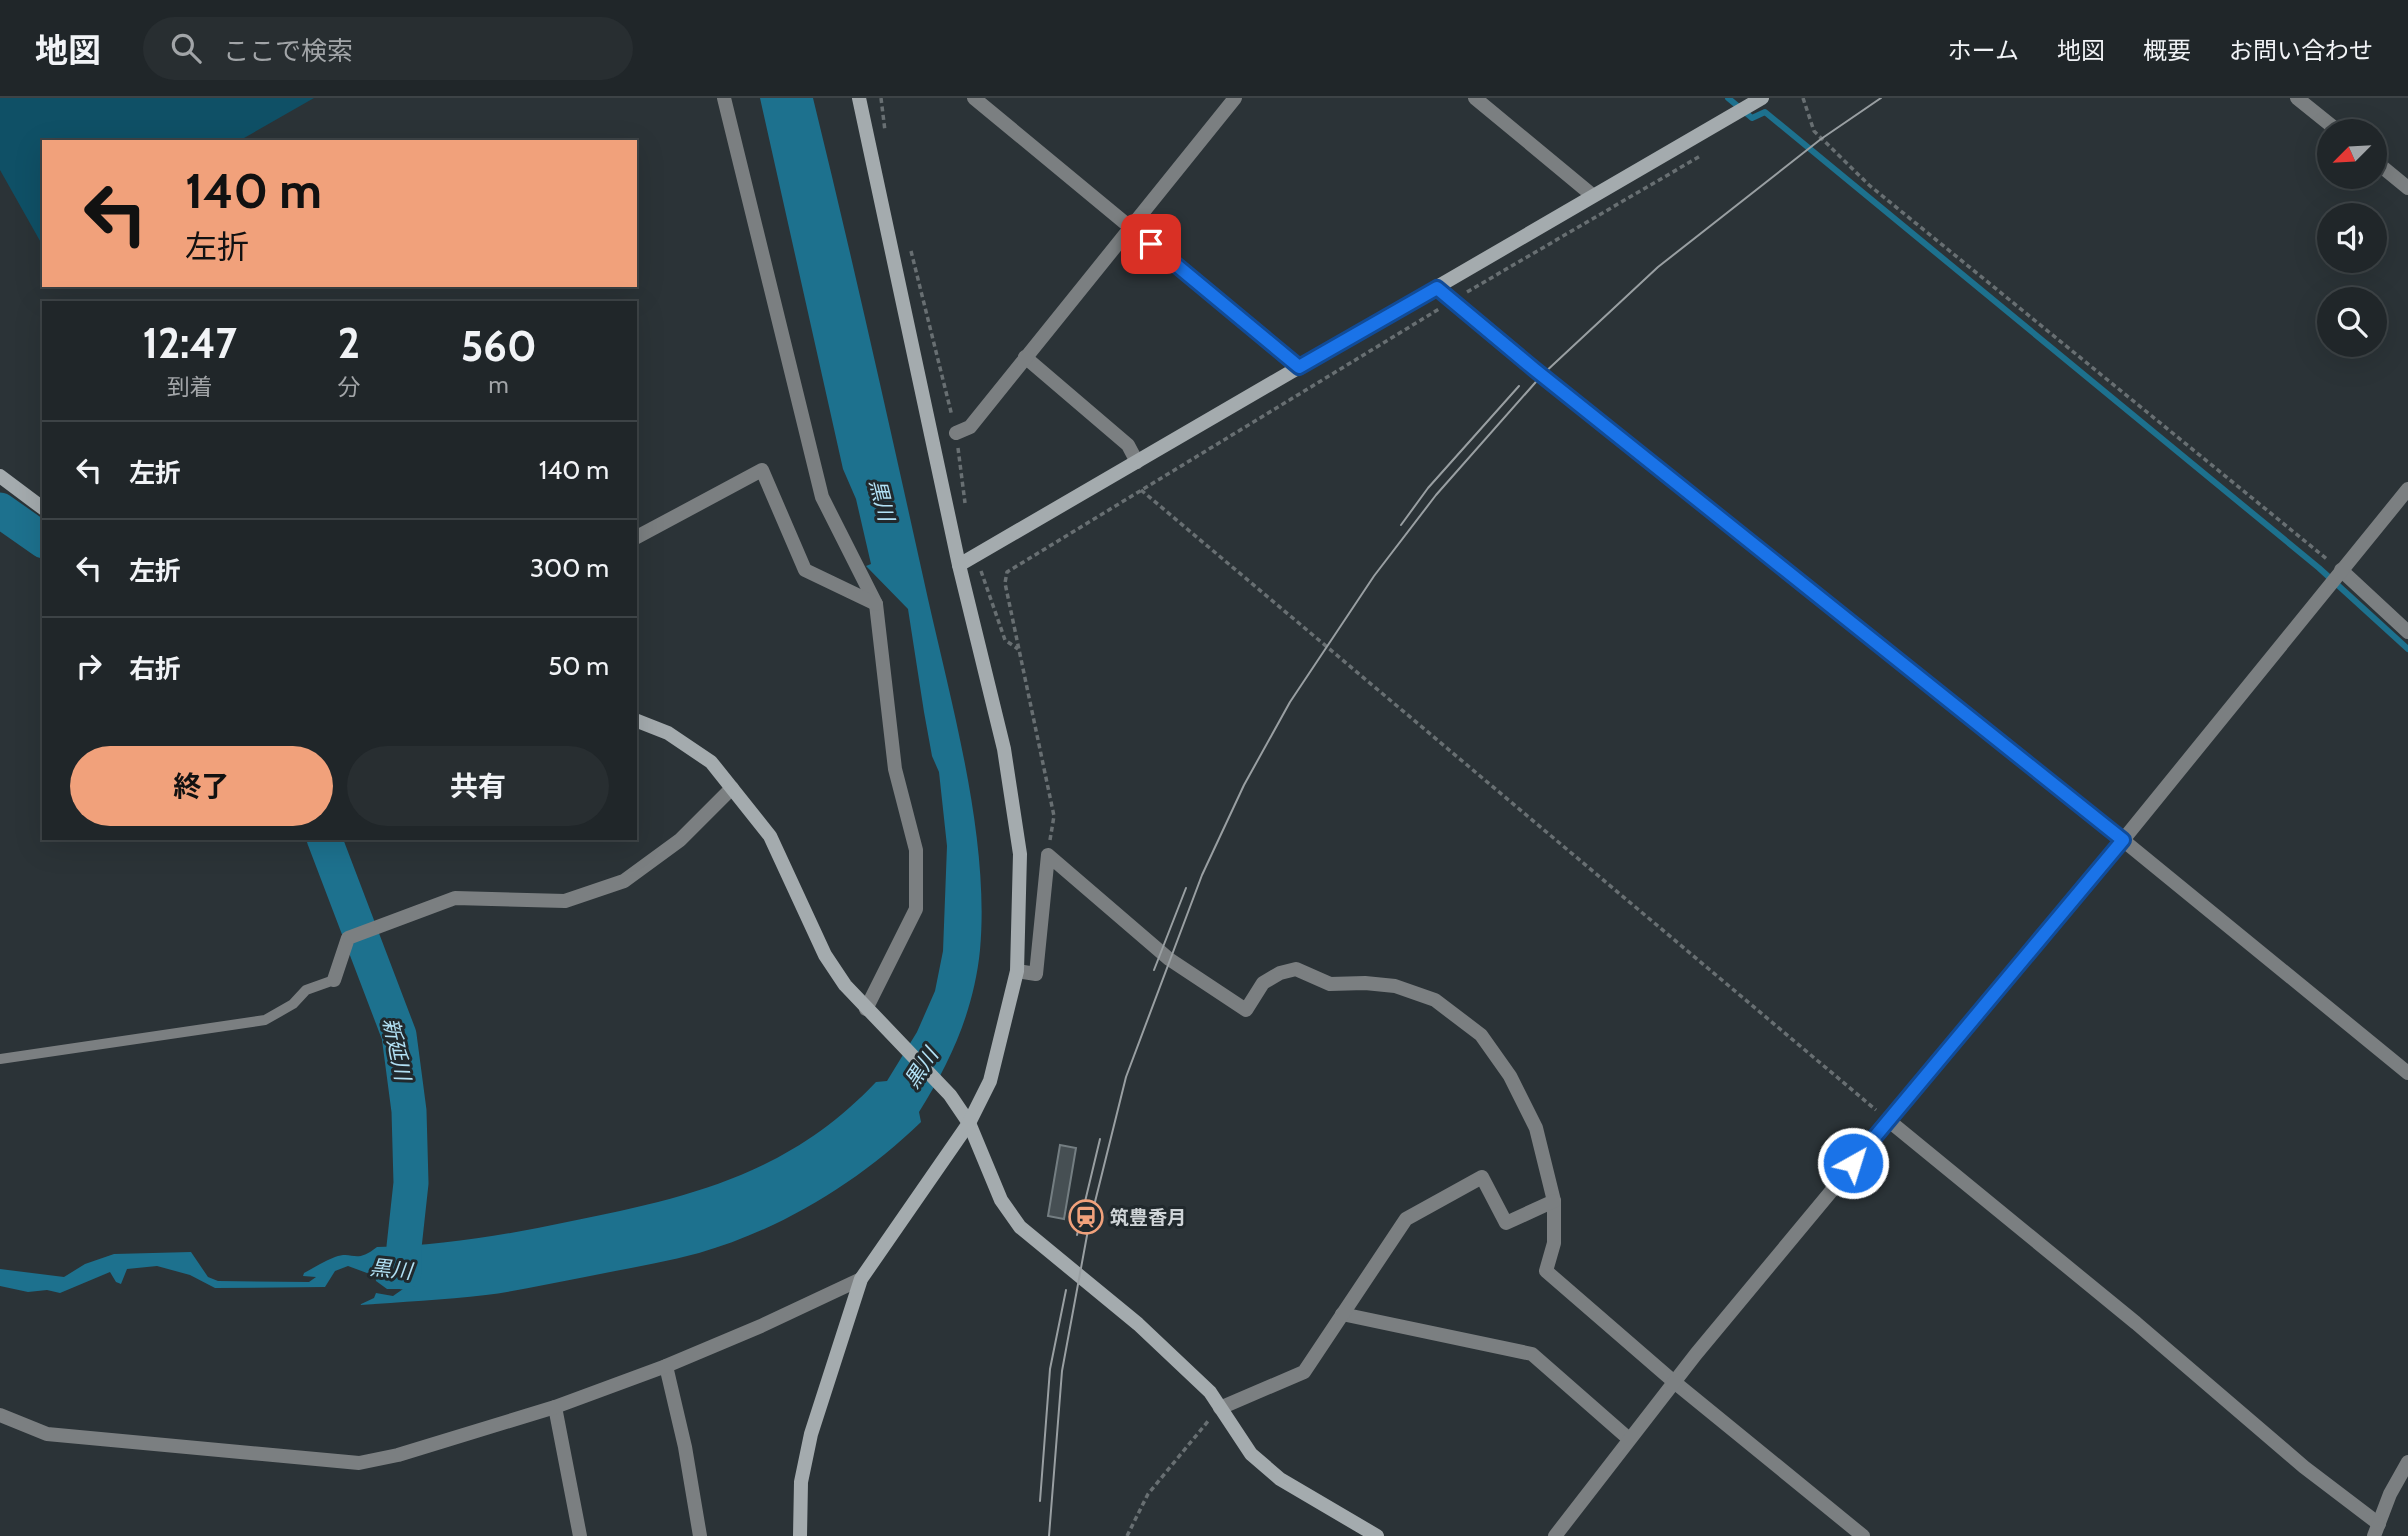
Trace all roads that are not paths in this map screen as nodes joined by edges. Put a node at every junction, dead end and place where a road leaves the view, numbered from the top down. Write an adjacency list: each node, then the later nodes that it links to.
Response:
1 (724, 98): 24 (street)
2 (859, 98): 22 (street)
3 (974, 98): 12 (street)
4 (1235, 98): 12 (street)
5 (1475, 98): 11 (street)
6 (1762, 98): 11 (street)
7 (2297, 98): 8 (street)
8 (2323, 119)
9 (2387, 171): 10 (street)
10 (2408, 188)
11 (1592, 195): 13 (street)
12 (1129, 226): 14 (street); 15 (street)
13 (1437, 288): 15 (street); 28 (street)
14 (1025, 357): 16 (street); 17 (street)
15 (1299, 367): 17 (street)
16 (957, 433)
17 (1137, 462): 22 (street)
18 (0, 476): 20 (street)
19 (2408, 489): 23 (street)
20 (42, 508)
21 (637, 537): 24 (street)
22 (960, 565): 29 (street)
23 (2341, 570): 25 (street); 28 (street)
24 (876, 604): 31 (street)
25 (2408, 632)
26 (637, 721): 27 (street)
27 (732, 788): 30 (street); 31 (street)
28 (2123, 840): 33 (street); 34 (street)
29 (1017, 971): 35 (street); 36 (street)
30 (334, 980): 32 (lane)
31 (866, 1009): 35 (street)
32 (0, 1059)
33 (2408, 1073)
34 (1888, 1120): 40 (street); 46 (street)
35 (969, 1123): 37 (street); 42 (street)
36 (1554, 1201): 38 (street); 40 (street)
37 (861, 1279): 39 (street); 49 (street)
38 (1342, 1314): 42 (street); 44 (street)
39 (666, 1366): 41 (street); 48 (street)
40 (1674, 1381): 44 (street); 52 (street)
41 (555, 1407): 43 (street); 47 (street)
42 (1220, 1408): 50 (street)
43 (0, 1415)
44 (1629, 1439): 51 (street)
45 (2408, 1462): 46 (street)
46 (2376, 1530)
47 (580, 1536)
48 (700, 1536)
49 (800, 1536)
50 (1377, 1536)
51 (1555, 1536)
52 (1863, 1536)

